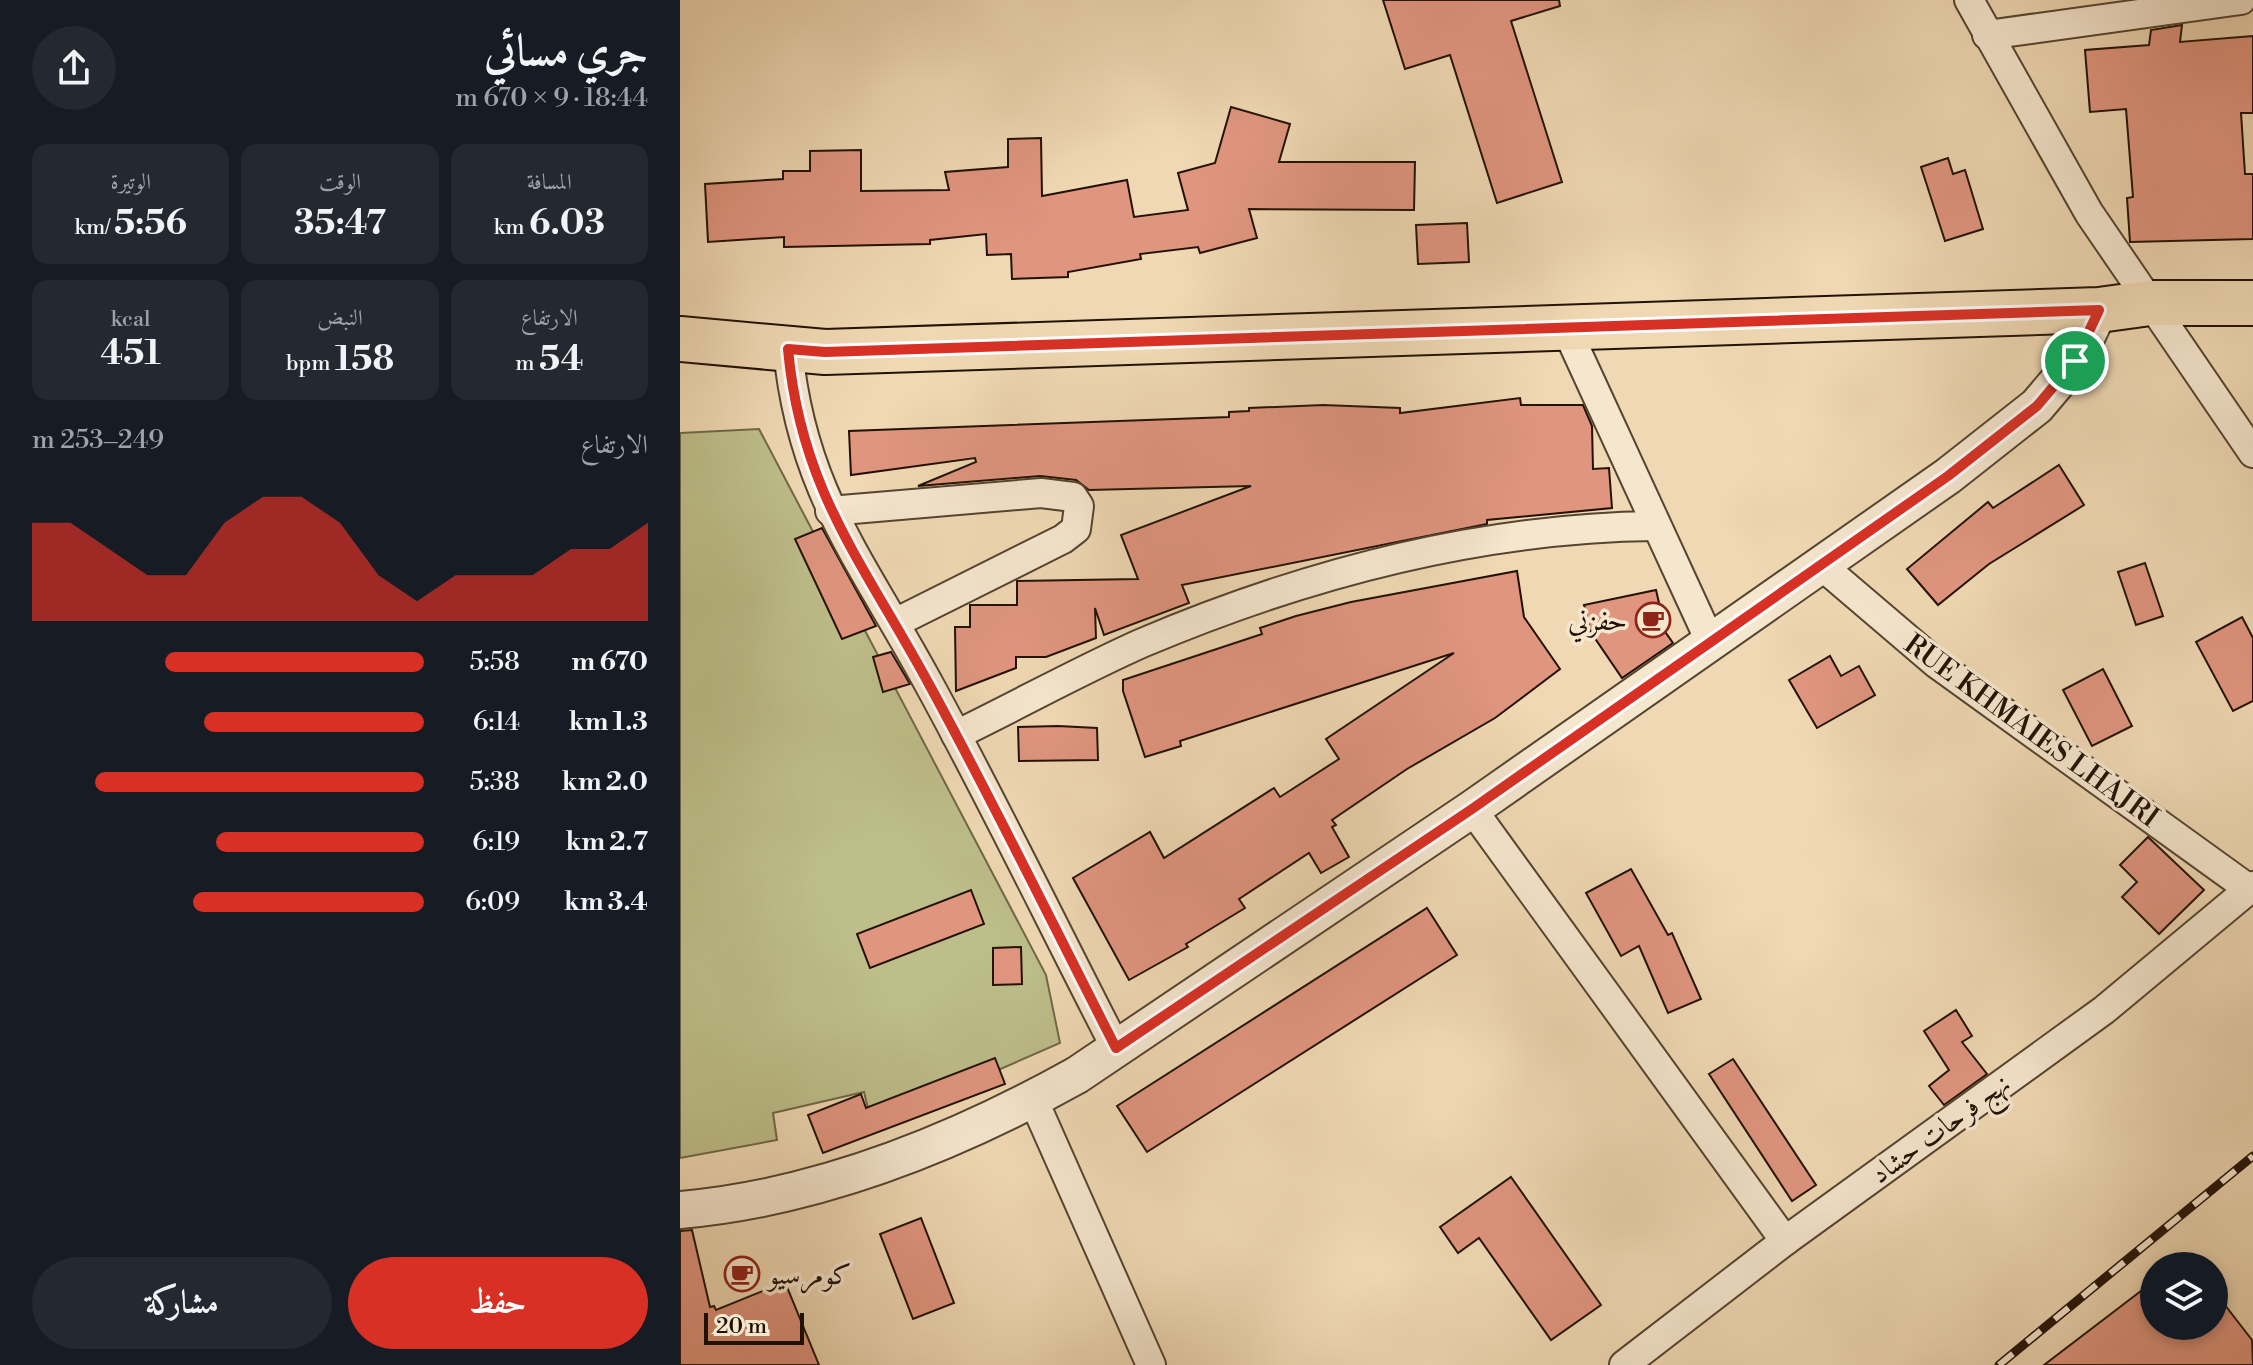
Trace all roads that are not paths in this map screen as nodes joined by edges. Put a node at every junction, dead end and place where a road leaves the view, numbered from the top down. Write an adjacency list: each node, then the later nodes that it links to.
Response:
1 (1969, 0): 3 (street)
2 (2241, 0): 3 (street)
3 (1987, 35): 4 (street)
4 (2150, 303): 5 (main road); 6 (main road); 10 (street)
5 (2253, 303)
6 (2099, 310): 7 (main road); 13 (street)
7 (1565, 326): 9 (main road); 12 (street)
8 (680, 339): 9 (main road)
9 (788, 349): 11 (street)
10 (2253, 453)
11 (830, 511): 14 (street); 14 (street)
12 (1655, 526): 15 (street); 16 (street)
13 (1821, 565): 15 (street); 18 (street, RUE KHMAIES LHAJRI)
14 (895, 623): 16 (street)
15 (1710, 641): 17 (street)
16 (956, 735): 19 (street)
17 (1472, 809): 19 (street); 22 (street)
18 (2251, 887): 22 (street, نهج فرحات حشاد)
19 (1116, 1048): 20 (street)
20 (1033, 1099): 21 (street); 23 (street)
21 (680, 1210)
22 (1785, 1241): 24 (street, نهج فرحات حشاد)
23 (1151, 1365)
24 (1624, 1365)

